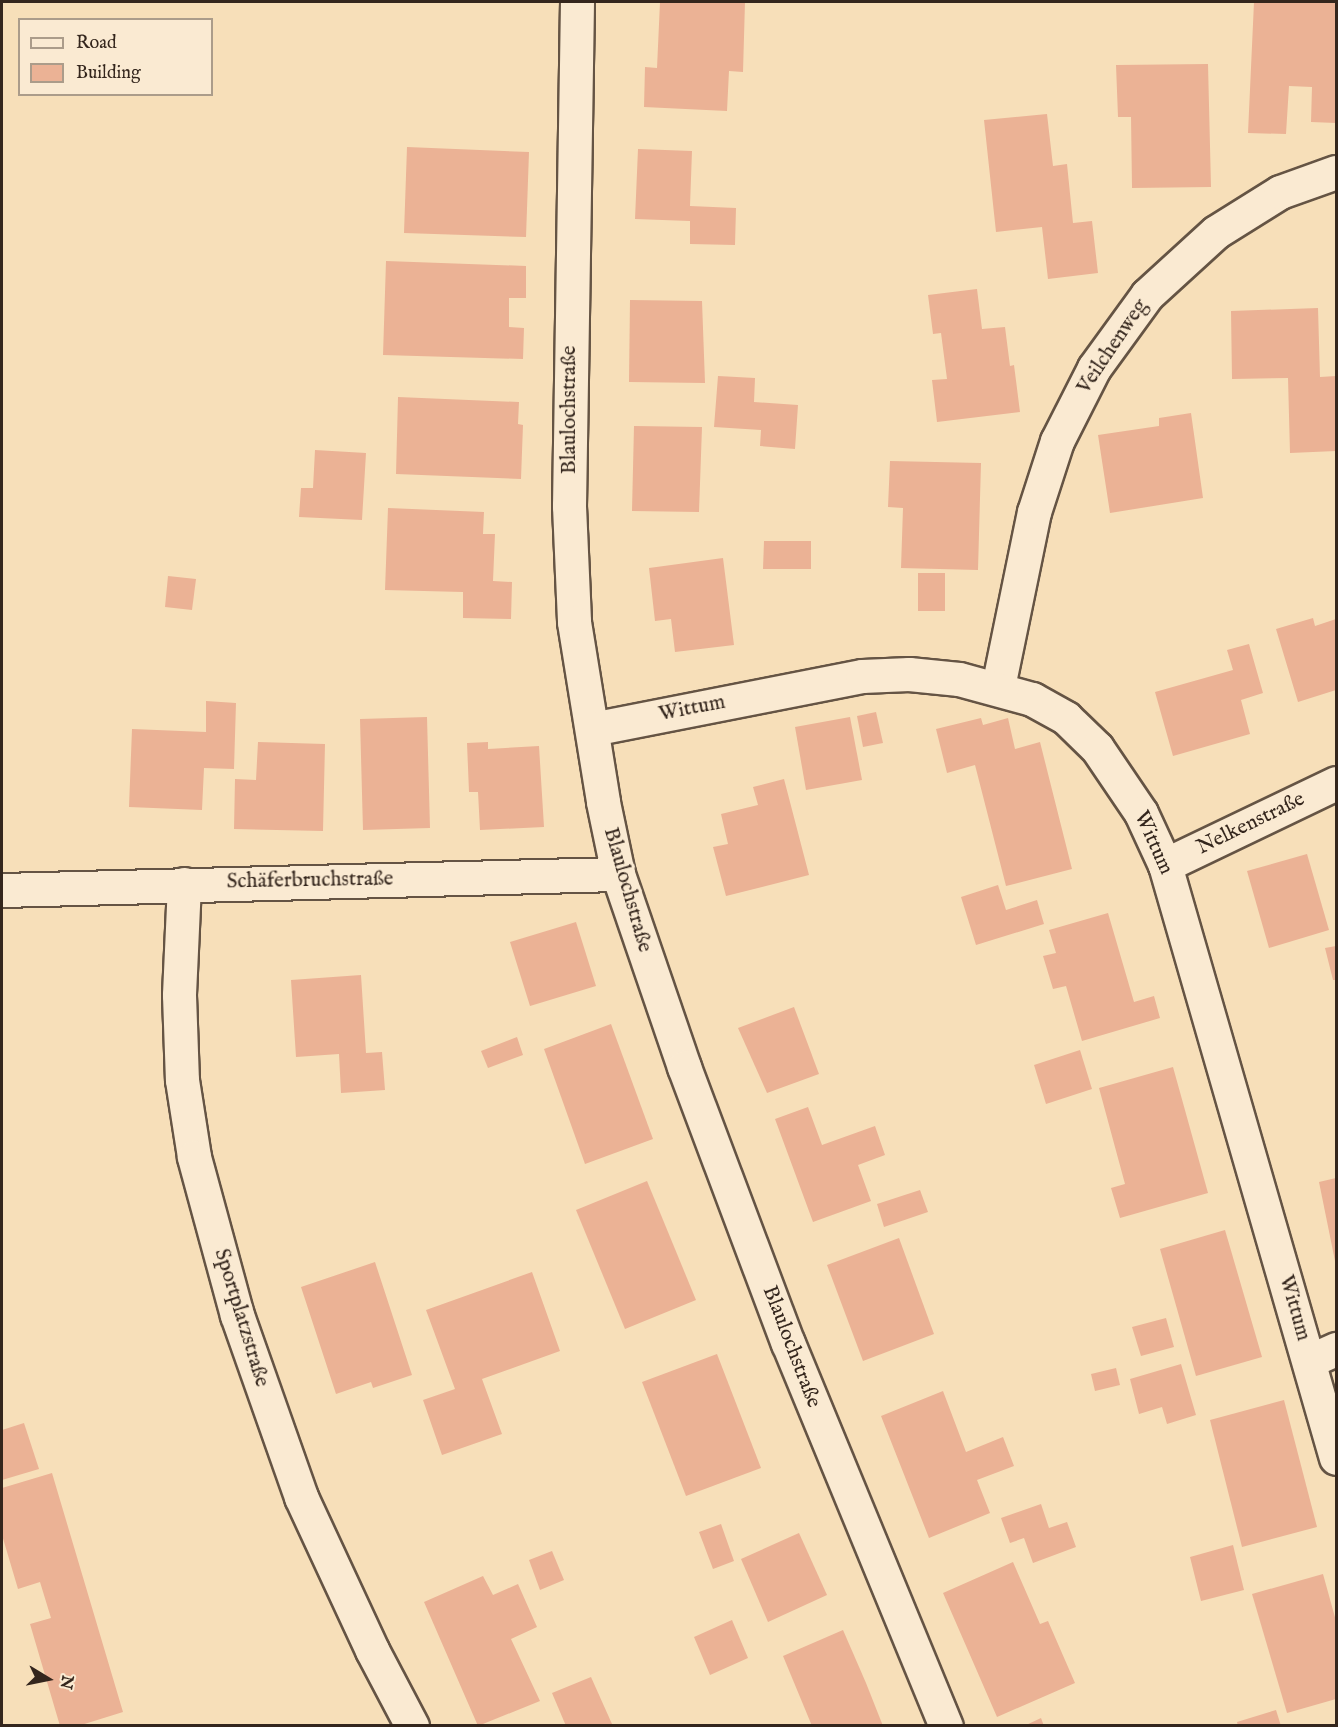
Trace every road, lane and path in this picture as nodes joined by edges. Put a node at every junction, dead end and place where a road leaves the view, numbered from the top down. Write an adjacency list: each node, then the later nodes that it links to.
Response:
1 (577, 2): 4 (street, Blaulochstraße)
2 (1336, 172): 3 (street, Veilchenweg)
3 (998, 687): 4 (street, Wittum); 6 (street, Wittum)
4 (592, 729): 7 (street, Blaulochstraße)
5 (1336, 783): 6 (street, Nelkenstraße)
6 (1166, 865): 10 (street, Wittum)
7 (618, 874): 8 (street, Schäferbruchstraße); 13 (street, Blaulochstraße)
8 (184, 884): 9 (street, Schäferbruchstraße); 12 (street, Sportplatzstraße)
9 (2, 890)
10 (1323, 1355): 11 (street, Wittum)
11 (1336, 1458)
12 (412, 1725)
13 (945, 1725)

